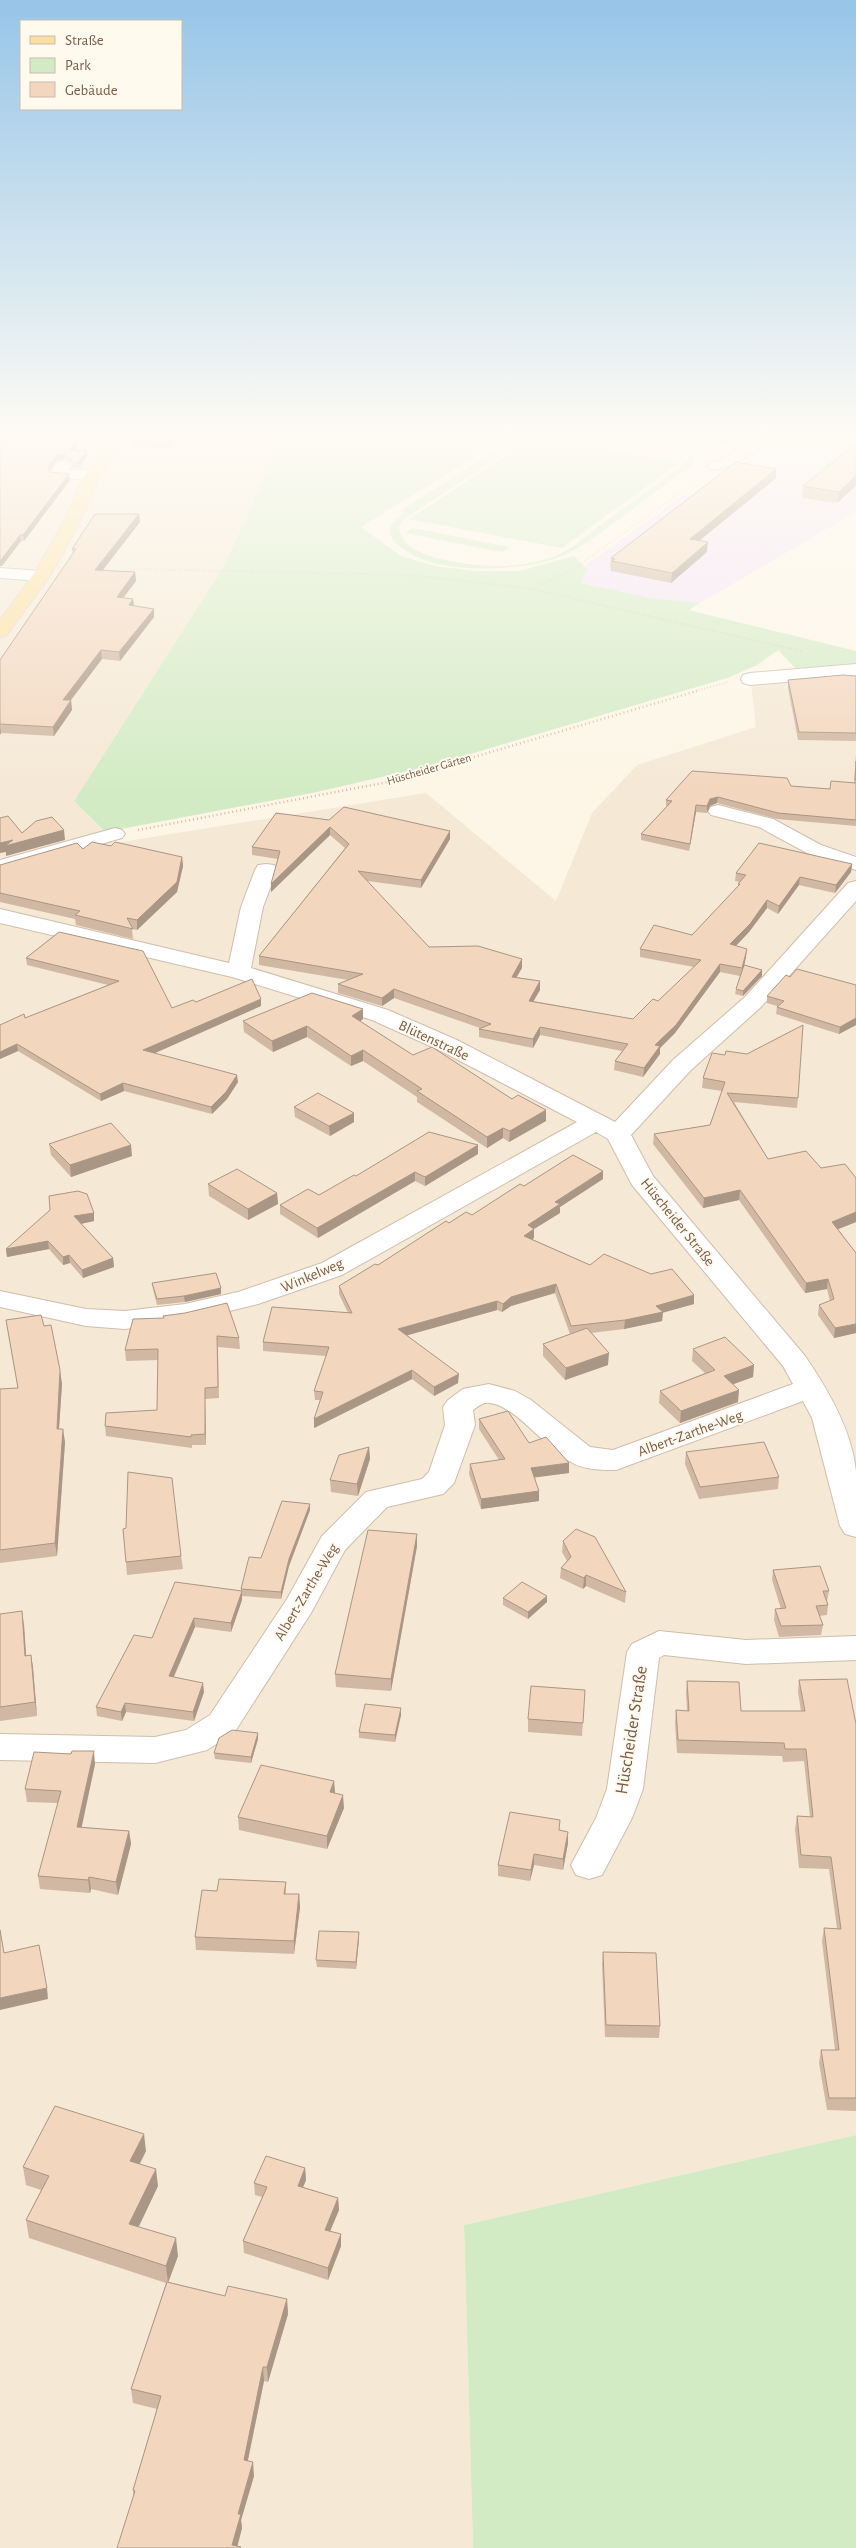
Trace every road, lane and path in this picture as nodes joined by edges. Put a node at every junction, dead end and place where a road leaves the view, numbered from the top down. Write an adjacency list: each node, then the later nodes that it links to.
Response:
1 (54, 555): 5 (main road)
2 (594, 555): 6 (path)
3 (139, 569): 6 (path)
4 (0, 573): 5 (street)
5 (42, 576): 7 (main road)
6 (532, 589): 8 (path)
7 (0, 632)
8 (808, 652)
9 (856, 670): 10 (street)
10 (750, 679): 12 (path, Hüscheider Gärten)
11 (718, 811): 13 (street)
12 (115, 834): 14 (street)
13 (856, 864)
14 (0, 866)
15 (266, 870): 18 (street)
16 (856, 888): 19 (street)
17 (0, 916): 18 (street, Blütenstraße)
18 (239, 972): 19 (street, Blütenstraße)
19 (606, 1129): 20 (street, Winkelweg); 21 (street, Hüscheider Straße)
20 (0, 1299)
21 (811, 1388): 22 (street, Hüscheider Straße); 24 (street, Albert-Zarthe-Weg)
22 (856, 1526)
23 (856, 1648): 25 (street, Hüscheider Straße)
24 (0, 1747)
25 (589, 1865)

